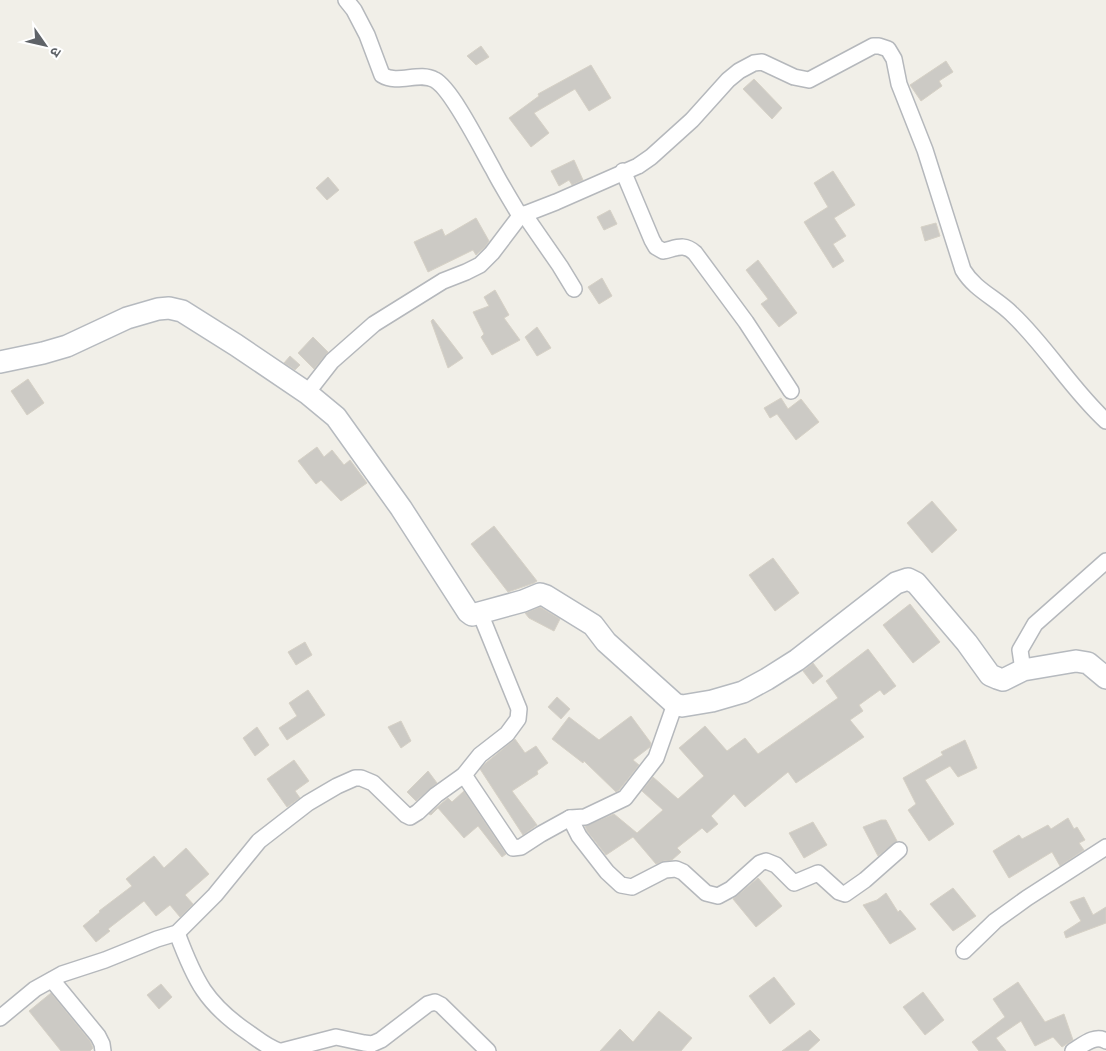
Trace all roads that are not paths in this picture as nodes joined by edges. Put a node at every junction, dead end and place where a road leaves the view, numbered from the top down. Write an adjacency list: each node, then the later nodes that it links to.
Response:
1 (346, 0): 3 (street)
2 (623, 171): 3 (street); 6 (street); 8 (street)
3 (522, 215): 4 (street); 7 (street)
4 (574, 289)
5 (0, 362): 7 (street)
6 (791, 391)
7 (307, 393): 10 (street)
8 (1106, 421)
9 (1106, 561): 11 (street)
10 (480, 613): 13 (street); 14 (street)
11 (1023, 670): 12 (street); 13 (street)
12 (1106, 678)
13 (675, 704): 15 (street)
14 (464, 775): 15 (street); 18 (street)
15 (570, 818): 17 (street)
16 (1106, 847): 19 (street)
17 (899, 850)
18 (178, 933): 20 (street); 24 (street)
19 (964, 950)
20 (52, 980): 21 (street); 23 (street)
21 (0, 1018)
22 (1102, 1036): 26 (street)
23 (103, 1051)
24 (280, 1051): 25 (street)
25 (488, 1051)
26 (1072, 1051)

